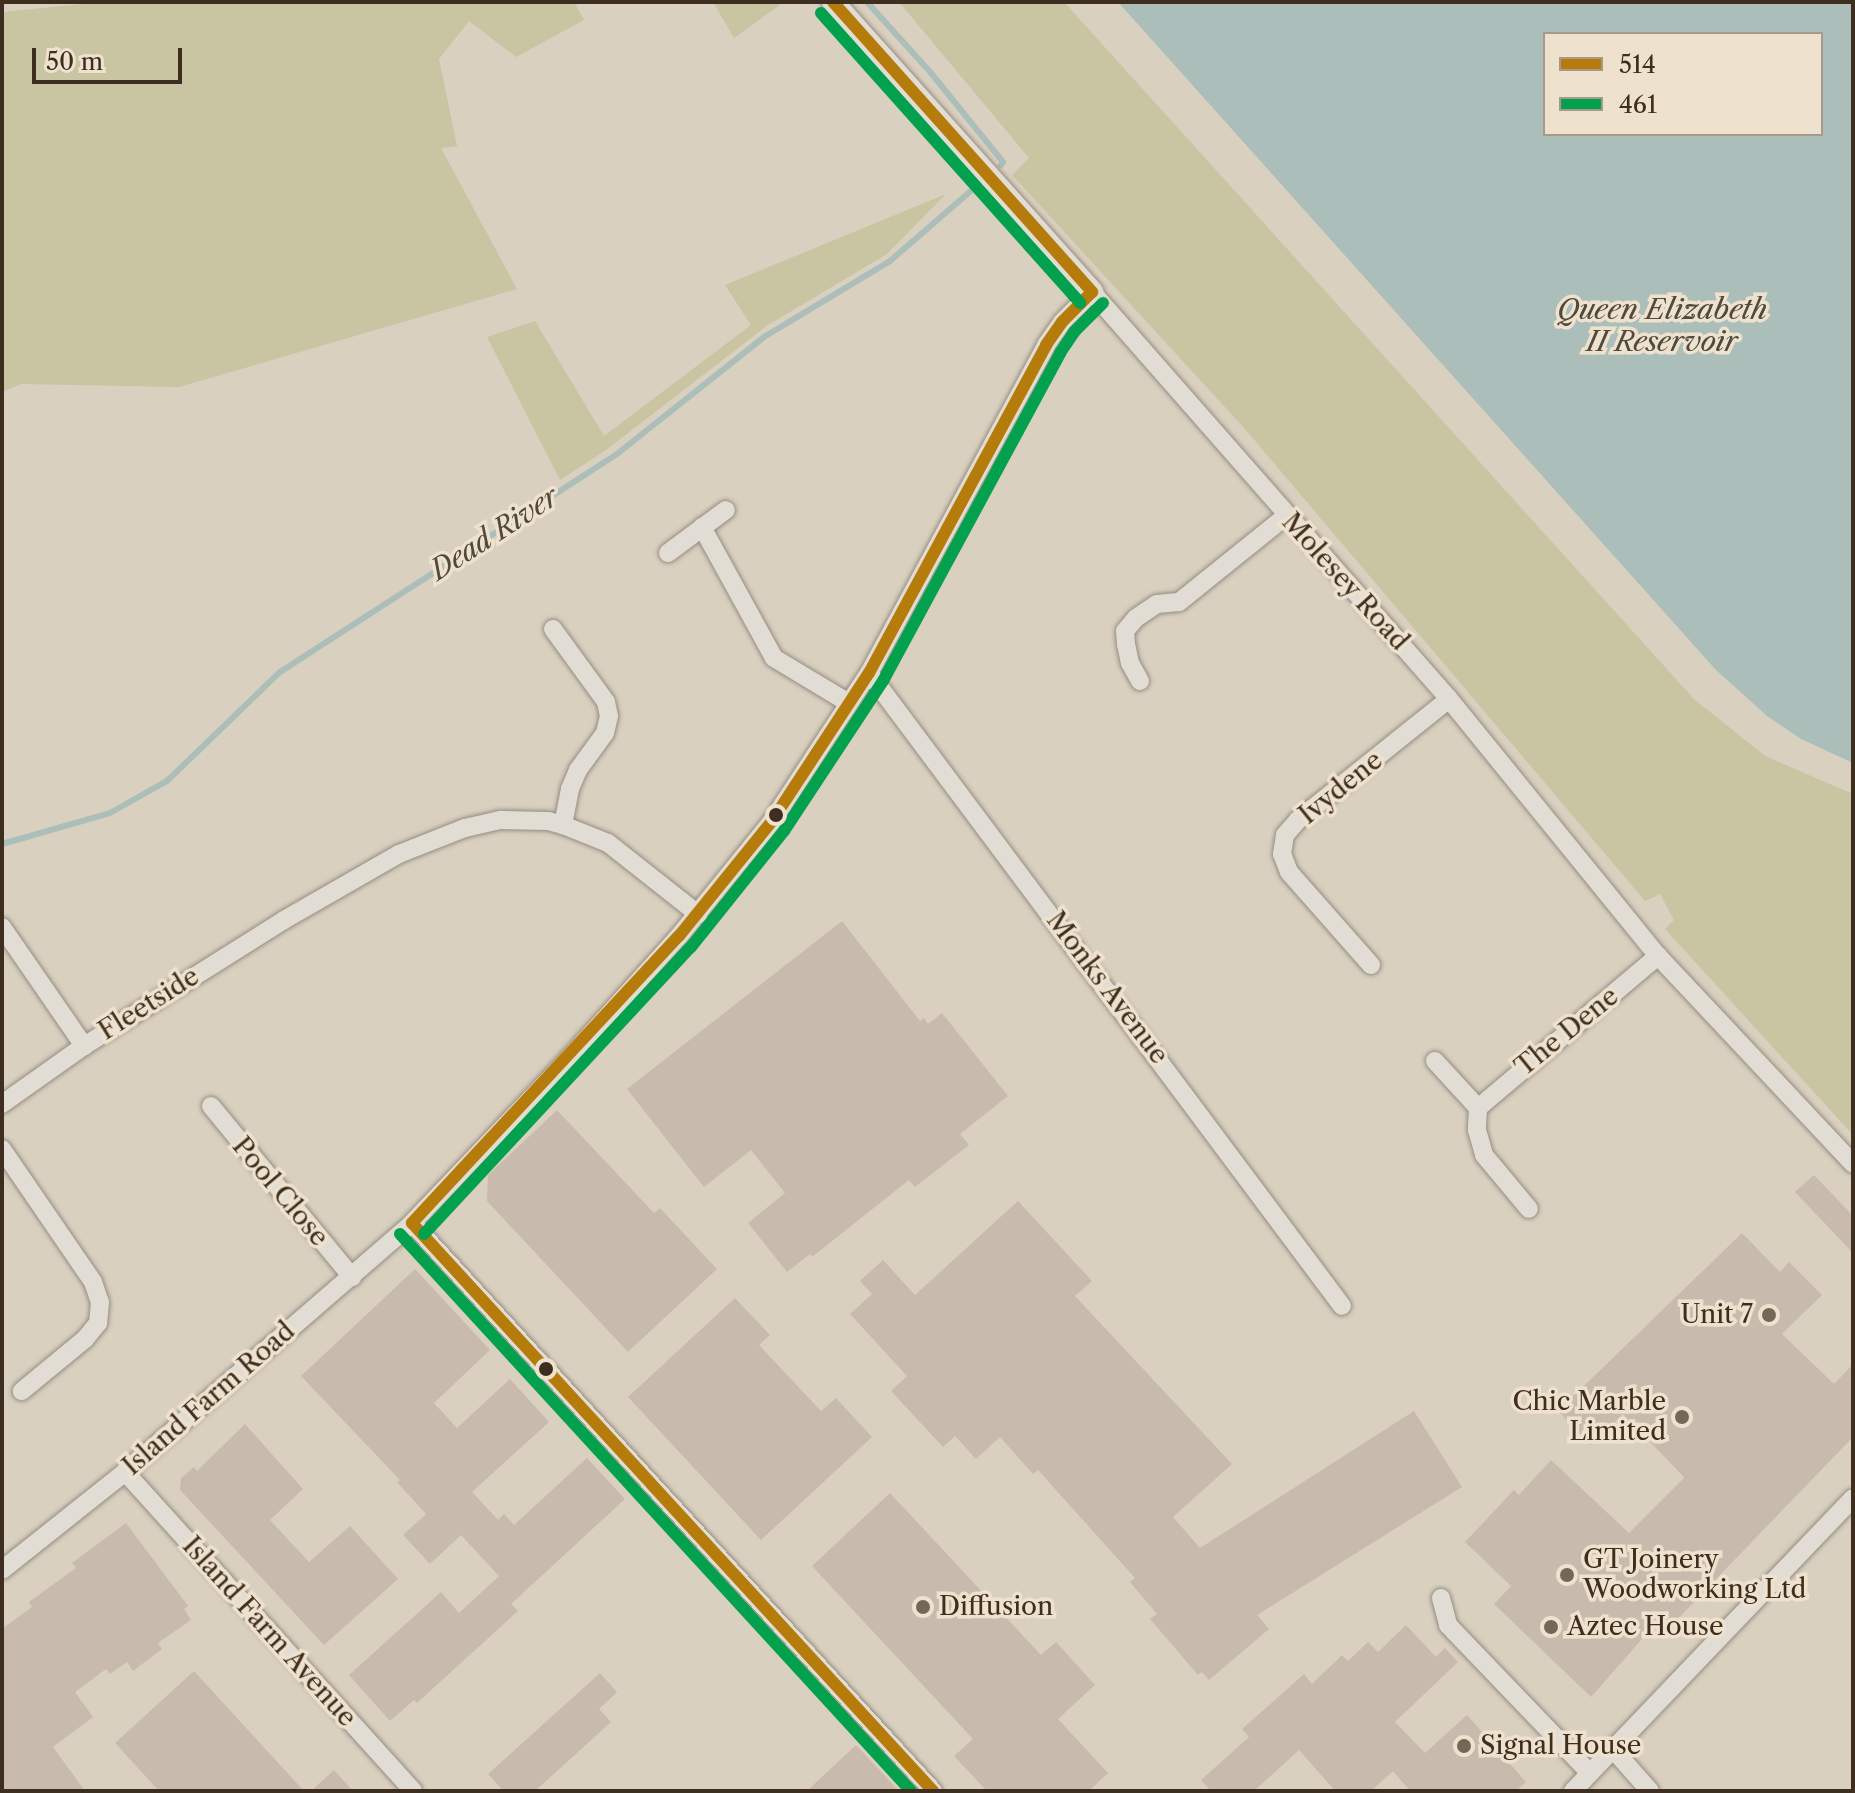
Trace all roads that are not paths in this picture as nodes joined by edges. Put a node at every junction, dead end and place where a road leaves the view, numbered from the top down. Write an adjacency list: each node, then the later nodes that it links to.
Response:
1 (833, 2): 2 (street, Molesey Road)
2 (1092, 292): 4 (street, Molesey Road); 8 (street, Island Farm Road)
3 (726, 510): 5 (street)
4 (1286, 516): 9 (street); 10 (street, Molesey Road)
5 (702, 527): 6 (street); 11 (street)
6 (668, 553)
7 (553, 629): 12 (street)
8 (869, 673): 11 (street, Island Farm Road); 27 (street, Monks Avenue)
9 (1140, 681)
10 (1449, 699): 15 (street, Molesey Road); 16 (street, Ivydene)
11 (849, 703): 13 (street, Island Farm Road)
12 (563, 825): 13 (street, Fleetside); 17 (street, Fleetside)
13 (698, 914): 25 (street, Island Farm Road)
14 (2, 927): 17 (street, Fleetside)
15 (1658, 956): 21 (street, The Dene); 23 (street, Molesey Road)
16 (1371, 965)
17 (84, 1046): 19 (street, Fleetside)
18 (1435, 1061): 21 (street)
19 (2, 1104)
20 (211, 1106): 26 (street, Pool Close)
21 (1478, 1108): 24 (street)
22 (2, 1149): 28 (street)
23 (1853, 1164)
24 (1529, 1209)
25 (412, 1223): 26 (street, Island Farm Road); 36 (street)
26 (352, 1277): 29 (street, Island Farm Road)
27 (1342, 1306)
28 (22, 1391)
29 (125, 1472): 31 (street, Island Farm Road); 35 (street, Island Farm Avenue)
30 (1853, 1498): 33 (street)
31 (2, 1570)
32 (1441, 1598): 34 (street)
33 (1612, 1748): 34 (street); 38 (street)
34 (1590, 1773): 37 (street)
35 (413, 1791)
36 (933, 1791)
37 (1573, 1791)
38 (1650, 1791)

